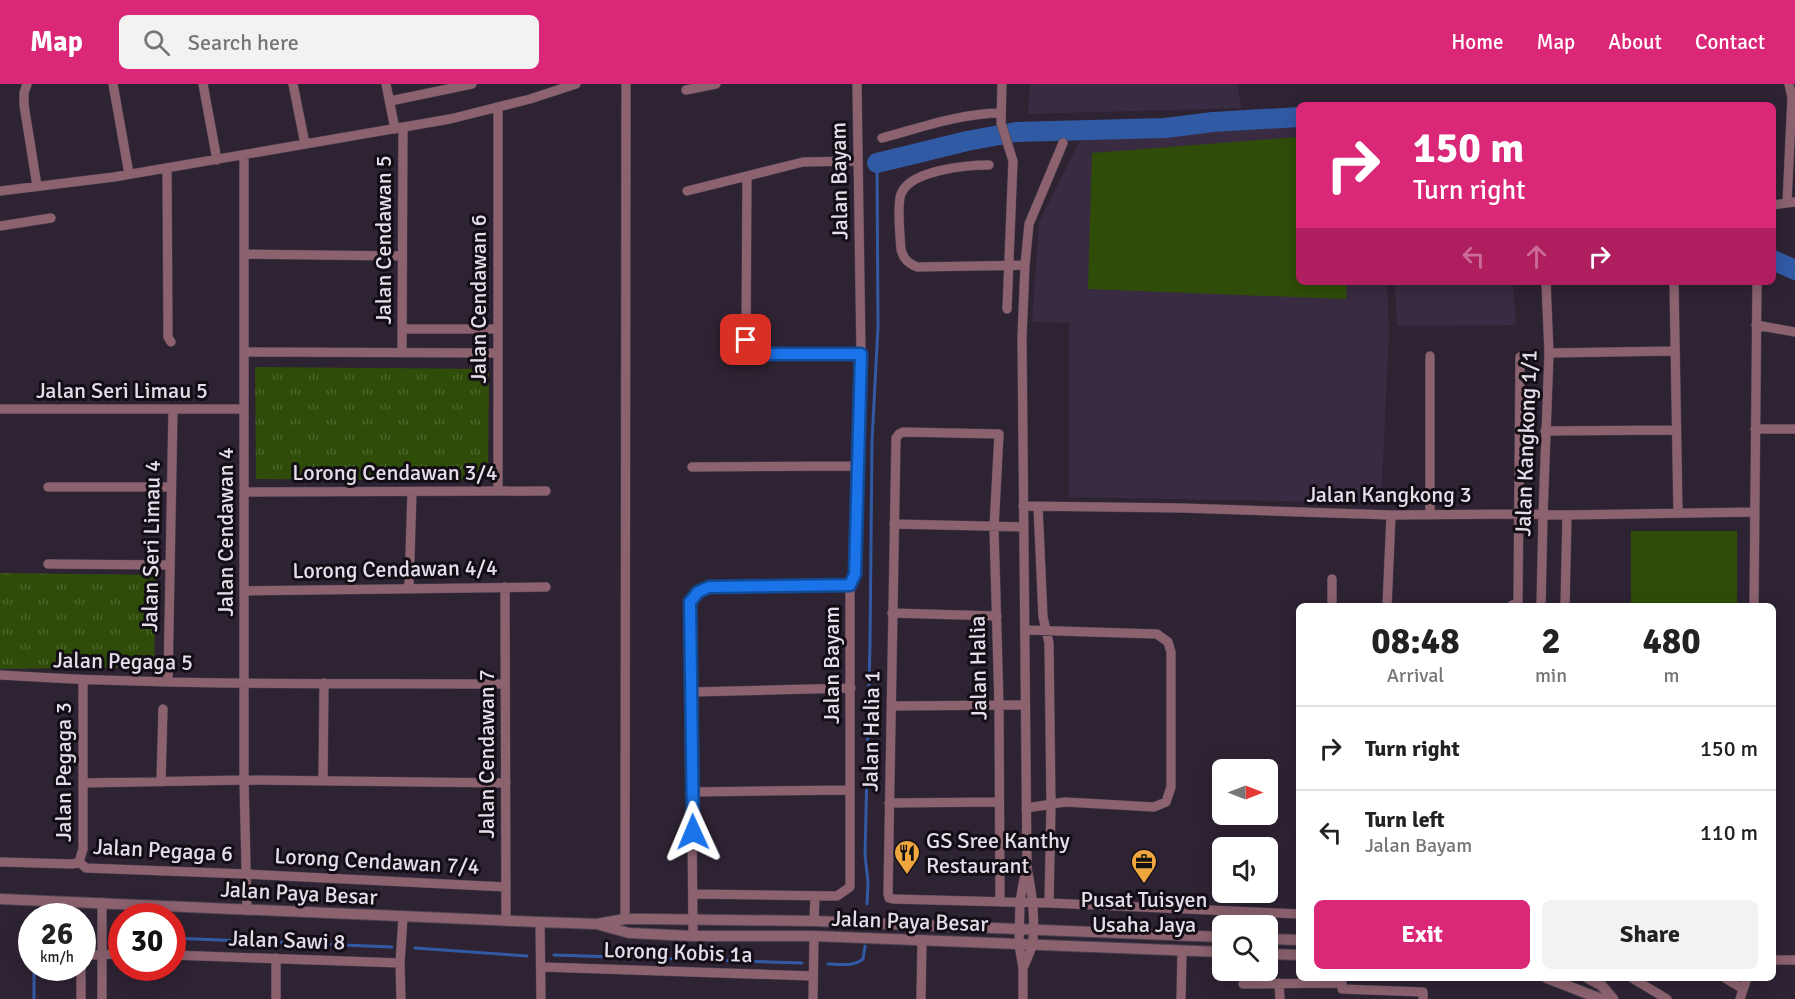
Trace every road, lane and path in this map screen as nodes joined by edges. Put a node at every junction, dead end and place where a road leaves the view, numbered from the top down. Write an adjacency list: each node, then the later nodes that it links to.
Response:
1 (27, 84): 28 (street)
2 (113, 84): 26 (street)
3 (203, 84): 22 (street)
4 (293, 84): 20 (street)
5 (386, 84): 14 (street, Jalan Cendawan 5)
6 (472, 84): 14 (street)
7 (576, 84): 15 (street)
8 (626, 84): 141 (street)
9 (716, 84): 13 (street)
10 (856, 84): 23 (street, Jalan Bayam)
11 (1002, 84): 16 (street)
12 (1789, 84): 31 (street)
13 (686, 90)
14 (390, 101): 17 (street, Jalan Cendawan 5)
15 (498, 108): 17 (street); 45 (street, Jalan Cendawan 6)
16 (1001, 118): 18 (street); 38 (street)
17 (399, 128): 20 (street); 36 (street, Jalan Cendawan 5)
18 (882, 138)
19 (1063, 143): 37 (street)
20 (305, 144): 21 (street)
21 (244, 155): 22 (street); 35 (street, Jalan Cendawan 4)
22 (217, 160): 25 (street)
23 (858, 161): 27 (street); 53 (street, Jalan Bayam)
24 (989, 165): 38 (street)
25 (167, 168): 26 (street); 47 (street)
26 (129, 174): 28 (street)
27 (747, 176): 30 (street); 53 (street)
28 (37, 186): 29 (street)
29 (0, 191)
30 (687, 191)
31 (1791, 202): 32 (street)
32 (1776, 204)
33 (51, 218): 34 (street)
34 (0, 225)
35 (244, 254): 36 (street); 49 (street, Jalan Cendawan 4)
36 (402, 256): 44 (street, Jalan Cendawan 5)
37 (1024, 265): 38 (street); 72 (street)
38 (1009, 266): 42 (street)
39 (1546, 285): 52 (street, Jalan Kangkong 1/1)
40 (1674, 285): 48 (street)
41 (1756, 285): 43 (street)
42 (1007, 309)
43 (1756, 325): 46 (street); 59 (street)
44 (402, 329): 45 (street); 50 (street, Jalan Cendawan 5)
45 (498, 329): 51 (street, Jalan Cendawan 6)
46 (1795, 332)
47 (171, 342)
48 (1675, 351): 52 (street); 61 (street)
49 (244, 352): 50 (street); 58 (street, Jalan Cendawan 4)
50 (402, 352): 51 (street)
51 (498, 353): 68 (street, Jalan Cendawan 6)
52 (1549, 353): 62 (street, Jalan Kangkong 1/1)
53 (861, 354): 64 (street, Jalan Bayam)
54 (1430, 356): 78 (street)
55 (1520, 357): 76 (street)
56 (0, 409): 57 (street, Jalan Seri Limau 5)
57 (173, 410): 58 (street, Jalan Seri Limau 5); 67 (street, Jalan Seri Limau 4)
58 (244, 410): 70 (street, Jalan Cendawan 4)
59 (1755, 429): 60 (street); 74 (street)
60 (1795, 429)
61 (1676, 430): 62 (street); 75 (street)
62 (1545, 431): 79 (street, Jalan Kangkong 1/1)
63 (999, 434): 81 (street, Jalan Halia 1); 83 (street, Jalan Halia)
64 (858, 466): 65 (street); 87 (street, Jalan Bayam)
65 (692, 467)
66 (48, 487): 67 (street)
67 (171, 487): 85 (street, Jalan Seri Limau 4)
68 (498, 491): 69 (street, Lorong Cendawan 3/4); 71 (street, Lorong Cendawan 3/4)
69 (546, 491)
70 (244, 492): 71 (street, Lorong Cendawan 3/4); 91 (street, Jalan Cendawan 4)
71 (412, 492): 90 (street)
72 (1023, 506): 73 (street, Jalan Kangkong 3); 82 (street)
73 (1038, 506): 77 (street, Jalan Kangkong 3); 101 (street)
74 (1754, 512): 75 (street, Jalan Kangkong 3); 97 (street)
75 (1678, 513): 80 (street, Jalan Kangkong 3)
76 (1520, 514): 78 (street, Jalan Kangkong 3); 79 (street, Jalan Kangkong 3); 94 (street)
77 (1391, 515): 78 (street, Jalan Kangkong 3); 93 (street)
78 (1430, 515)
79 (1543, 515): 80 (street, Jalan Kangkong 3); 95 (street, Jalan Kangkong 1/1)
80 (1566, 516): 96 (street)
81 (894, 524): 83 (street); 98 (street, Jalan Halia 1)
82 (1024, 527): 83 (street); 100 (street)
83 (994, 528): 99 (street, Jalan Halia)
84 (48, 564): 85 (street)
85 (170, 565): 104 (street, Jalan Seri Limau 4)
86 (1332, 579): 92 (street)
87 (850, 585): 108 (street, Jalan Bayam); 109 (street)
88 (505, 587): 89 (street, Lorong Cendawan 4/4); 90 (street, Lorong Cendawan 4/4); 107 (street, Jalan Cendawan 7)
89 (546, 587)
90 (410, 588): 91 (street, Lorong Cendawan 4/4)
91 (244, 591): 105 (street, Jalan Cendawan 4)
92 (1332, 603)
93 (1388, 603)
94 (1516, 603)
95 (1541, 603)
96 (1565, 603)
97 (1754, 603)
98 (892, 612): 99 (street); 111 (street, Jalan Halia 1)
99 (997, 616): 112 (street, Jalan Halia)
100 (1025, 630): 101 (street); 110 (street)
101 (1046, 631): 123 (street); 123 (street)
102 (0, 675): 103 (street, Jalan Pegaga 5)
103 (83, 681): 104 (street, Jalan Pegaga 5); 117 (street, Jalan Pegaga 3)
104 (168, 682): 105 (street, Jalan Pegaga 5)
105 (244, 682): 106 (street, Jalan Pegaga 5); 114 (street, Jalan Cendawan 4)
106 (324, 683): 107 (street, Jalan Pegaga 5); 115 (street)
107 (505, 684): 118 (street, Jalan Cendawan 7)
108 (851, 688): 109 (street); 119 (street, Jalan Bayam)
109 (691, 692): 120 (street)
110 (1025, 705): 112 (street); 124 (street)
111 (892, 706): 112 (street); 121 (street, Jalan Halia 1)
112 (999, 706): 122 (street, Jalan Halia)
113 (163, 709): 116 (street)
114 (244, 780): 115 (street); 116 (street); 128 (street, Jalan Cendawan 4)
115 (323, 781): 118 (street)
116 (161, 782): 117 (street)
117 (83, 783): 126 (street, Jalan Pegaga 3)
118 (506, 783): 129 (street, Jalan Cendawan 7)
119 (850, 790): 120 (street); 131 (street, Jalan Bayam)
120 (692, 792): 130 (street)
121 (890, 802): 122 (street); 133 (street, Jalan Halia 1)
122 (999, 802): 133 (street, Jalan Halia)
123 (1051, 805): 124 (street); 137 (street)
124 (1026, 808): 127 (street)
125 (0, 862): 126 (street, Jalan Pegaga 6)
126 (79, 862): 128 (street, Jalan Pegaga 6)
127 (1027, 869): 134 (street); 136 (street)
128 (246, 874): 129 (street, Lorong Cendawan 7/4); 138 (street, Jalan Cendawan 4)
129 (506, 887): 143 (street, Jalan Cendawan 7)
130 (694, 894): 131 (street); 142 (street)
131 (815, 896): 144 (street)
132 (0, 899): 135 (street, Jalan Paya Besar)
133 (1000, 902): 134 (street, Jalan Halia 1)
134 (1020, 902): 136 (street, Jalan Halia 1); 147 (street)
135 (102, 903): 138 (street, Jalan Paya Besar); 159 (street)
136 (1033, 903): 137 (street, Jalan Halia 1); 148 (street)
137 (1049, 903): 139 (street, Jalan Halia 1)
138 (246, 910): 140 (street, Jalan Paya Besar)
139 (1296, 914)
140 (403, 917): 143 (street, Jalan Paya Besar); 168 (street)
141 (625, 919): 142 (street, Jalan Paya Besar); 146 (street, Jalan Paya Besar)
142 (693, 919): 144 (street, Jalan Paya Besar); 149 (street)
143 (506, 921): 145 (street, Jalan Paya Besar)
144 (814, 921): 147 (street, Jalan Paya Besar)
145 (540, 922): 146 (street, Jalan Paya Besar); 169 (street)
146 (597, 924): 149 (street, Jalan Paya Besar)
147 (1019, 929): 148 (street, Jalan Paya Besar); 155 (street)
148 (1033, 929): 151 (street, Jalan Paya Besar); 156 (street)
149 (693, 936): 150 (street, Jalan Paya Besar)
150 (814, 936): 153 (street, Jalan Paya Besar); 171 (street)
151 (1212, 937)
152 (1278, 939): 154 (street)
153 (922, 940): 155 (street, Jalan Paya Besar); 190 (street)
154 (1296, 940)
155 (1019, 945): 156 (street, Jalan Paya Besar); 170 (street)
156 (1032, 945): 157 (street, Jalan Paya Besar); 170 (street)
157 (1182, 951): 158 (street, Jalan Paya Besar); 191 (street)
158 (1212, 952)
159 (102, 953): 160 (street); 161 (street); 185 (street)
160 (108, 953)
161 (96, 954)
162 (1278, 954): 163 (street)
163 (1296, 955)
164 (186, 956): 165 (street, Jalan Sawi 8)
165 (276, 958): 168 (street, Jalan Sawi 8); 186 (street)
166 (1776, 960): 167 (street)
167 (1795, 960)
168 (400, 963): 187 (street)
169 (542, 967): 171 (street, Lorong Kobis 1a); 188 (street)
170 (1023, 973): 182 (street)
171 (813, 976): 189 (street)
172 (81, 981): 184 (street)
173 (1554, 981): 194 (street)
174 (1594, 981): 195 (street)
175 (1637, 981): 196 (street)
176 (1730, 981): 181 (street)
177 (1746, 981): 181 (street)
178 (1279, 983): 179 (street); 180 (street); 192 (street)
179 (1342, 983): 183 (street); 193 (street)
180 (1244, 984)
181 (1743, 989): 197 (street)
182 (1023, 994)
183 (1423, 996)
184 (81, 999)
185 (102, 999)
186 (276, 999)
187 (401, 999)
188 (541, 999)
189 (813, 999)
190 (921, 999)
191 (1181, 999)
192 (1280, 999)
193 (1343, 999)
194 (1601, 999)
195 (1612, 999)
196 (1667, 999)
197 (1740, 999)

